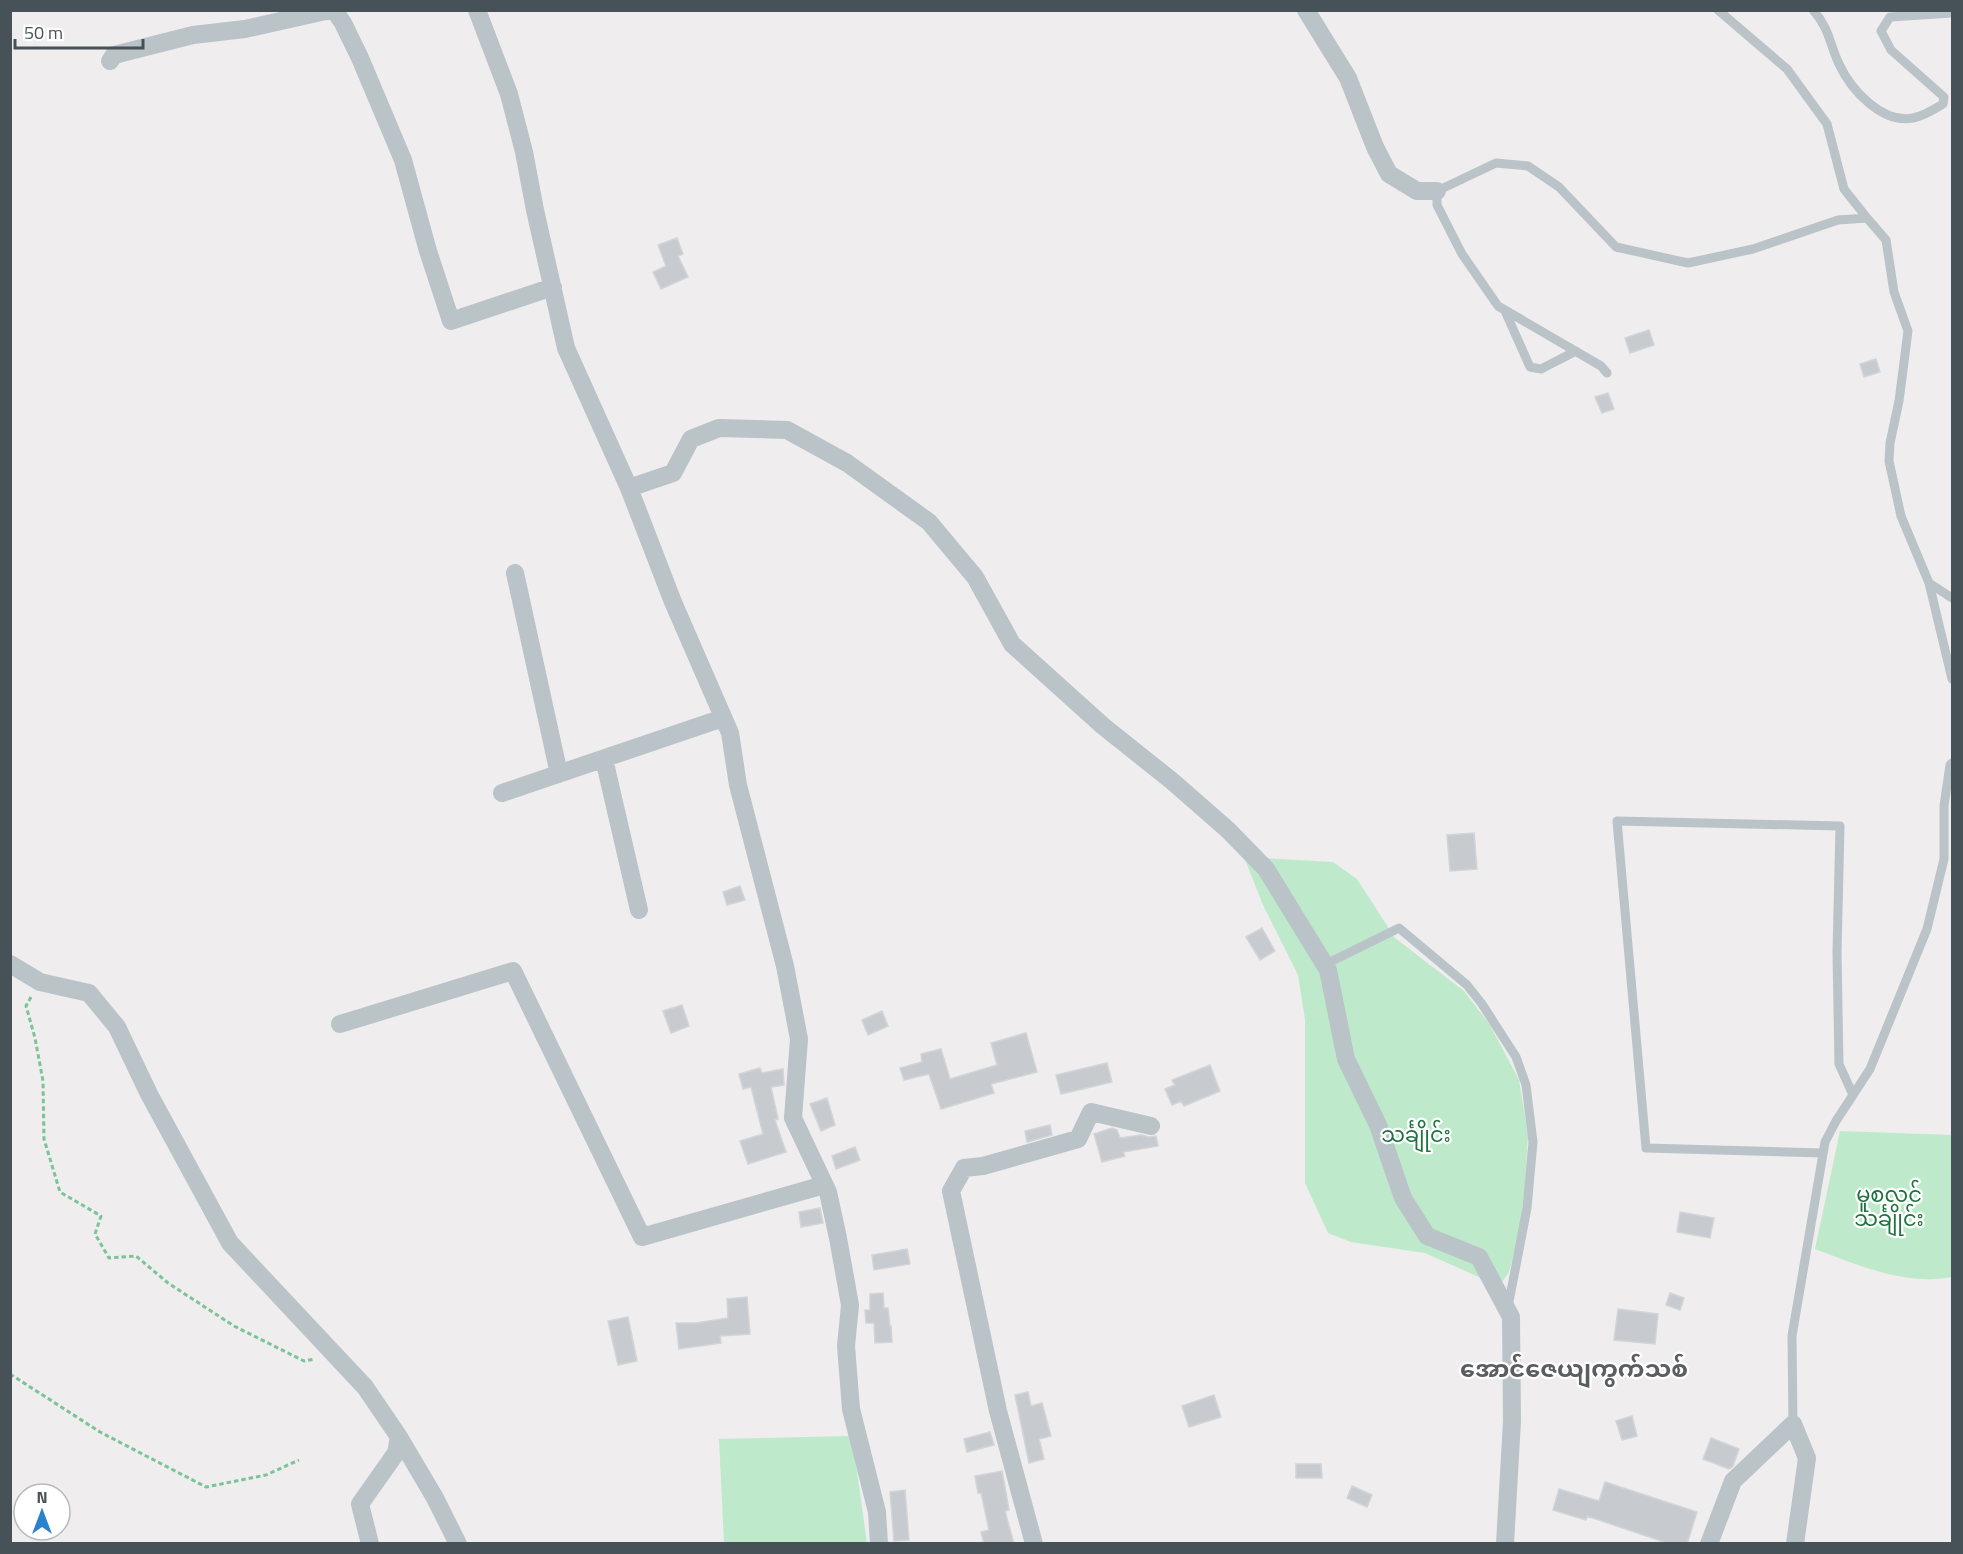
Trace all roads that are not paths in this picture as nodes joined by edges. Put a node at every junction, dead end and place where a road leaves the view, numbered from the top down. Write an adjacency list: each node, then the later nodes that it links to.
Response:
1 (332, 10): 7 (street); 10 (street)
2 (477, 10): 10 (street)
3 (1306, 10): 8 (street)
4 (1718, 10): 9 (lane)
5 (1813, 10): 6 (lane)
6 (1953, 13)
7 (110, 62)
8 (1437, 191): 9 (lane); 11 (lane)
9 (1867, 218): 16 (lane)
10 (553, 287): 14 (street)
11 (1505, 310): 12 (lane); 12 (lane)
12 (1576, 351): 13 (lane)
13 (1607, 373)
14 (629, 488): 19 (street); 26 (street)
15 (515, 573): 22 (street)
16 (1929, 583): 17 (lane); 18 (lane)
17 (1953, 598)
18 (1953, 679)
19 (723, 718): 20 (street); 31 (street)
20 (604, 759): 22 (street); 24 (street)
21 (1952, 761): 28 (lane)
22 (559, 774): 23 (street)
23 (502, 794)
24 (639, 910)
25 (10, 964): 34 (street)
26 (1324, 965): 32 (street); 32 (lane)
27 (340, 1024): 31 (street)
28 (1853, 1095): 30 (lane); 30 (lane)
29 (1151, 1126): 38 (street)
30 (1823, 1153): 33 (lane)
31 (824, 1185): 37 (street)
32 (1507, 1310): 39 (street)
33 (1793, 1424): 40 (street); 41 (street)
34 (399, 1437): 35 (street); 36 (street)
35 (370, 1544)
36 (458, 1544)
37 (879, 1544)
38 (1034, 1544)
39 (1505, 1544)
40 (1709, 1544)
41 (1795, 1544)

